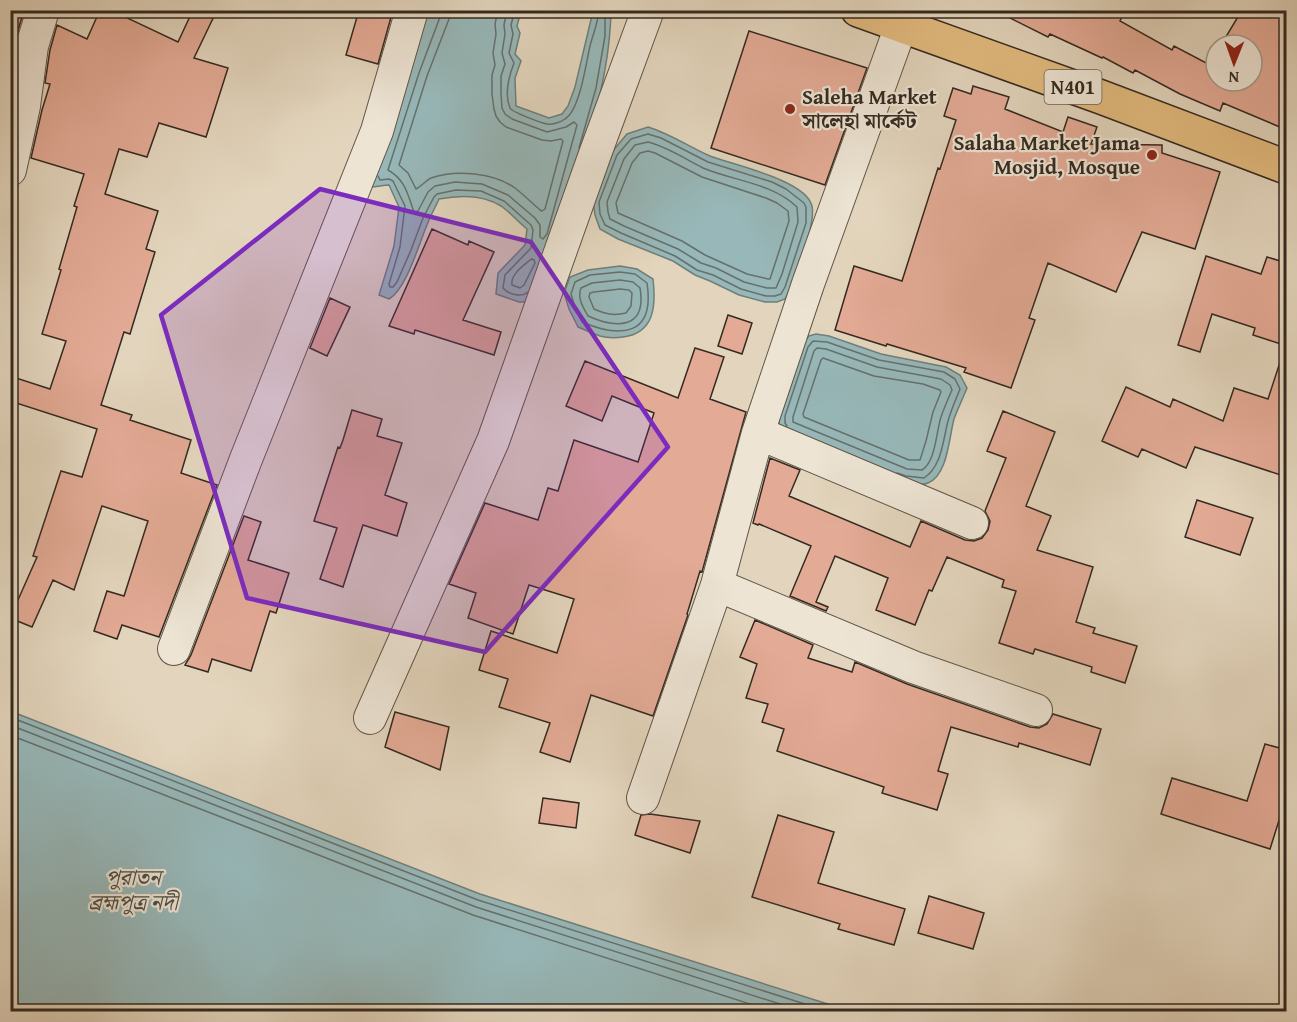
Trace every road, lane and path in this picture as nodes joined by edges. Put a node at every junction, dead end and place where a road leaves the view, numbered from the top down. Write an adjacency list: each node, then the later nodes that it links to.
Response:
1 (43, 10): 7 (street)
2 (412, 10): 11 (street)
3 (648, 10): 13 (street)
4 (858, 10): 5 (highway, N401)
5 (898, 20): 6 (highway, N401); 8 (street)
6 (1287, 167)
7 (10, 170)
8 (758, 433): 9 (street); 10 (street)
9 (972, 523)
10 (717, 585): 12 (street); 14 (street)
11 (174, 649)
12 (1036, 710)
13 (370, 718)
14 (643, 798)

